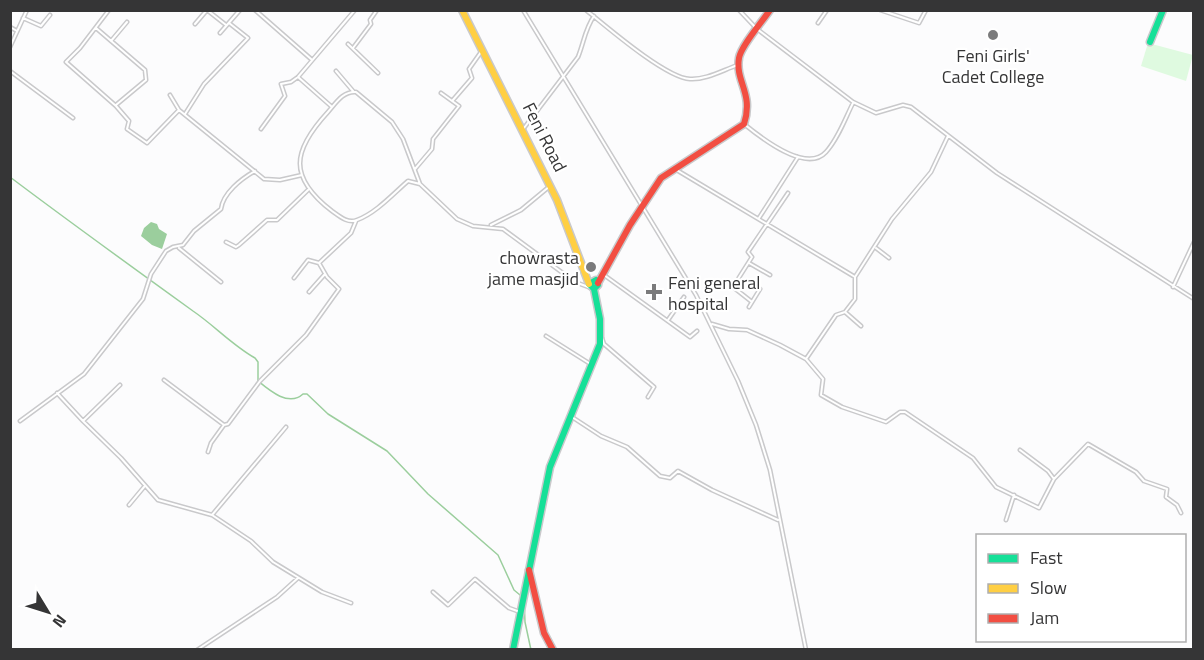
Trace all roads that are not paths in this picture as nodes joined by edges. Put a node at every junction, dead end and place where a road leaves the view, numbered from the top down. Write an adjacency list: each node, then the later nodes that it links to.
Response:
1 (27, 10): 19 (street)
2 (109, 10): 25 (street)
3 (207, 10): 22 (street); 23 (street)
4 (240, 10): 23 (street)
5 (255, 10): 35 (street)
6 (377, 10): 33 (street)
7 (463, 10): 34 (main road); 53 (main road, Feni Road)
8 (523, 10): 40 (street)
9 (586, 10): 18 (street)
10 (739, 10): 26 (street)
11 (770, 10): 26 (main road)
12 (827, 10): 21 (street)
13 (880, 10): 14 (street)
14 (926, 10)
15 (1163, 10): 30 (main road)
16 (355, 11): 35 (street)
17 (50, 15): 19 (street)
18 (594, 16): 36 (street); 40 (street)
19 (23, 18): 27 (street)
20 (127, 22): 29 (street)
21 (818, 23)
22 (195, 24)
23 (227, 24): 28 (street); 50 (street)
24 (10, 27): 27 (street)
25 (96, 28): 29 (street); 47 (street)
26 (757, 29): 36 (main road); 46 (street)
27 (17, 30): 32 (street)
28 (220, 33)
29 (111, 41): 47 (street)
30 (1150, 42)
31 (348, 44): 33 (street)
32 (10, 47)
33 (353, 48): 39 (street)
34 (483, 51): 45 (street); 62 (main road)
35 (311, 59): 41 (street)
36 (738, 65): 52 (main road)
37 (10, 71): 51 (street)
38 (336, 71): 42 (street)
39 (378, 73)
40 (562, 75): 53 (street); 65 (street)
41 (298, 76): 48 (street); 54 (street)
42 (353, 91): 48 (street); 57 (street)
43 (441, 93): 45 (street)
44 (170, 95): 49 (street)
45 (453, 100): 57 (street)
46 (854, 102): 55 (street); 56 (street)
47 (116, 105): 49 (street)
48 (332, 107): 60 (street)
49 (179, 110): 50 (street)
50 (184, 114): 59 (street)
51 (73, 118)
52 (744, 124): 56 (street); 58 (main road)
53 (524, 128): 83 (main road, Feni Road)
54 (261, 129)
55 (948, 136): 73 (street); 84 (street)
56 (798, 157): 66 (street)
57 (415, 168): 61 (street)
58 (674, 168): 65 (main road); 66 (street)
59 (255, 171): 60 (street); 72 (street)
60 (302, 175): 63 (street)
61 (420, 184): 67 (street); 69 (street)
62 (550, 186): 69 (street); 83 (main road)
63 (308, 190): 67 (street); 70 (street)
64 (788, 193): 68 (street)
65 (643, 206): 78 (main road); 93 (street)
66 (759, 219): 68 (street)
67 (356, 221): 75 (street)
68 (767, 224): 76 (street); 80 (street)
69 (488, 226): 83 (street)
70 (226, 242)
71 (1194, 242): 84 (street)
72 (179, 248): 82 (street); 102 (street)
73 (876, 248): 74 (street); 80 (street)
74 (889, 258)
75 (319, 263): 77 (street); 81 (street)
76 (749, 263): 79 (street); 89 (street)
77 (326, 273): 86 (street); 107 (street)
78 (604, 274): 83 (main road); 92 (street)
79 (770, 275)
80 (855, 277): 91 (street)
81 (294, 278)
82 (220, 282)
83 (593, 286): 96 (main road, Feni Road); 99 (main road)
84 (1173, 287): 88 (street)
85 (760, 289): 89 (street)
86 (309, 292)
87 (684, 297): 92 (street)
88 (1194, 299)
89 (752, 302): 90 (street)
90 (749, 307)
91 (845, 312): 94 (street); 98 (street)
92 (668, 320): 95 (street)
93 (711, 323): 98 (street); 117 (street)
94 (861, 326)
95 (697, 331)
96 (601, 335): 103 (street); 104 (main road, Feni Road)
97 (546, 336): 99 (street)
98 (806, 359): 113 (street)
99 (592, 365): 119 (main road)
100 (164, 380): 107 (street)
101 (120, 385): 106 (street)
102 (57, 393): 105 (street); 106 (street)
103 (648, 397)
104 (572, 417): 117 (street); 119 (main road, Feni Road)
105 (20, 421)
106 (83, 421): 112 (street)
107 (224, 425): 110 (street)
108 (286, 427): 116 (street)
109 (1020, 450): 111 (street)
110 (208, 452)
111 (1054, 479): 113 (street); 115 (street)
112 (144, 487): 114 (street); 116 (street)
113 (1014, 495): 118 (street)
114 (129, 505)
115 (1181, 513)
116 (212, 515): 120 (street)
117 (778, 520): 127 (street)
118 (1006, 520)
119 (528, 568): 123 (main road); 126 (main road)
120 (298, 578): 122 (street); 124 (street)
121 (433, 592): 123 (street)
122 (351, 603)
123 (520, 612): 125 (main road)
124 (197, 650)
125 (513, 650)
126 (553, 650)
127 (806, 650)

